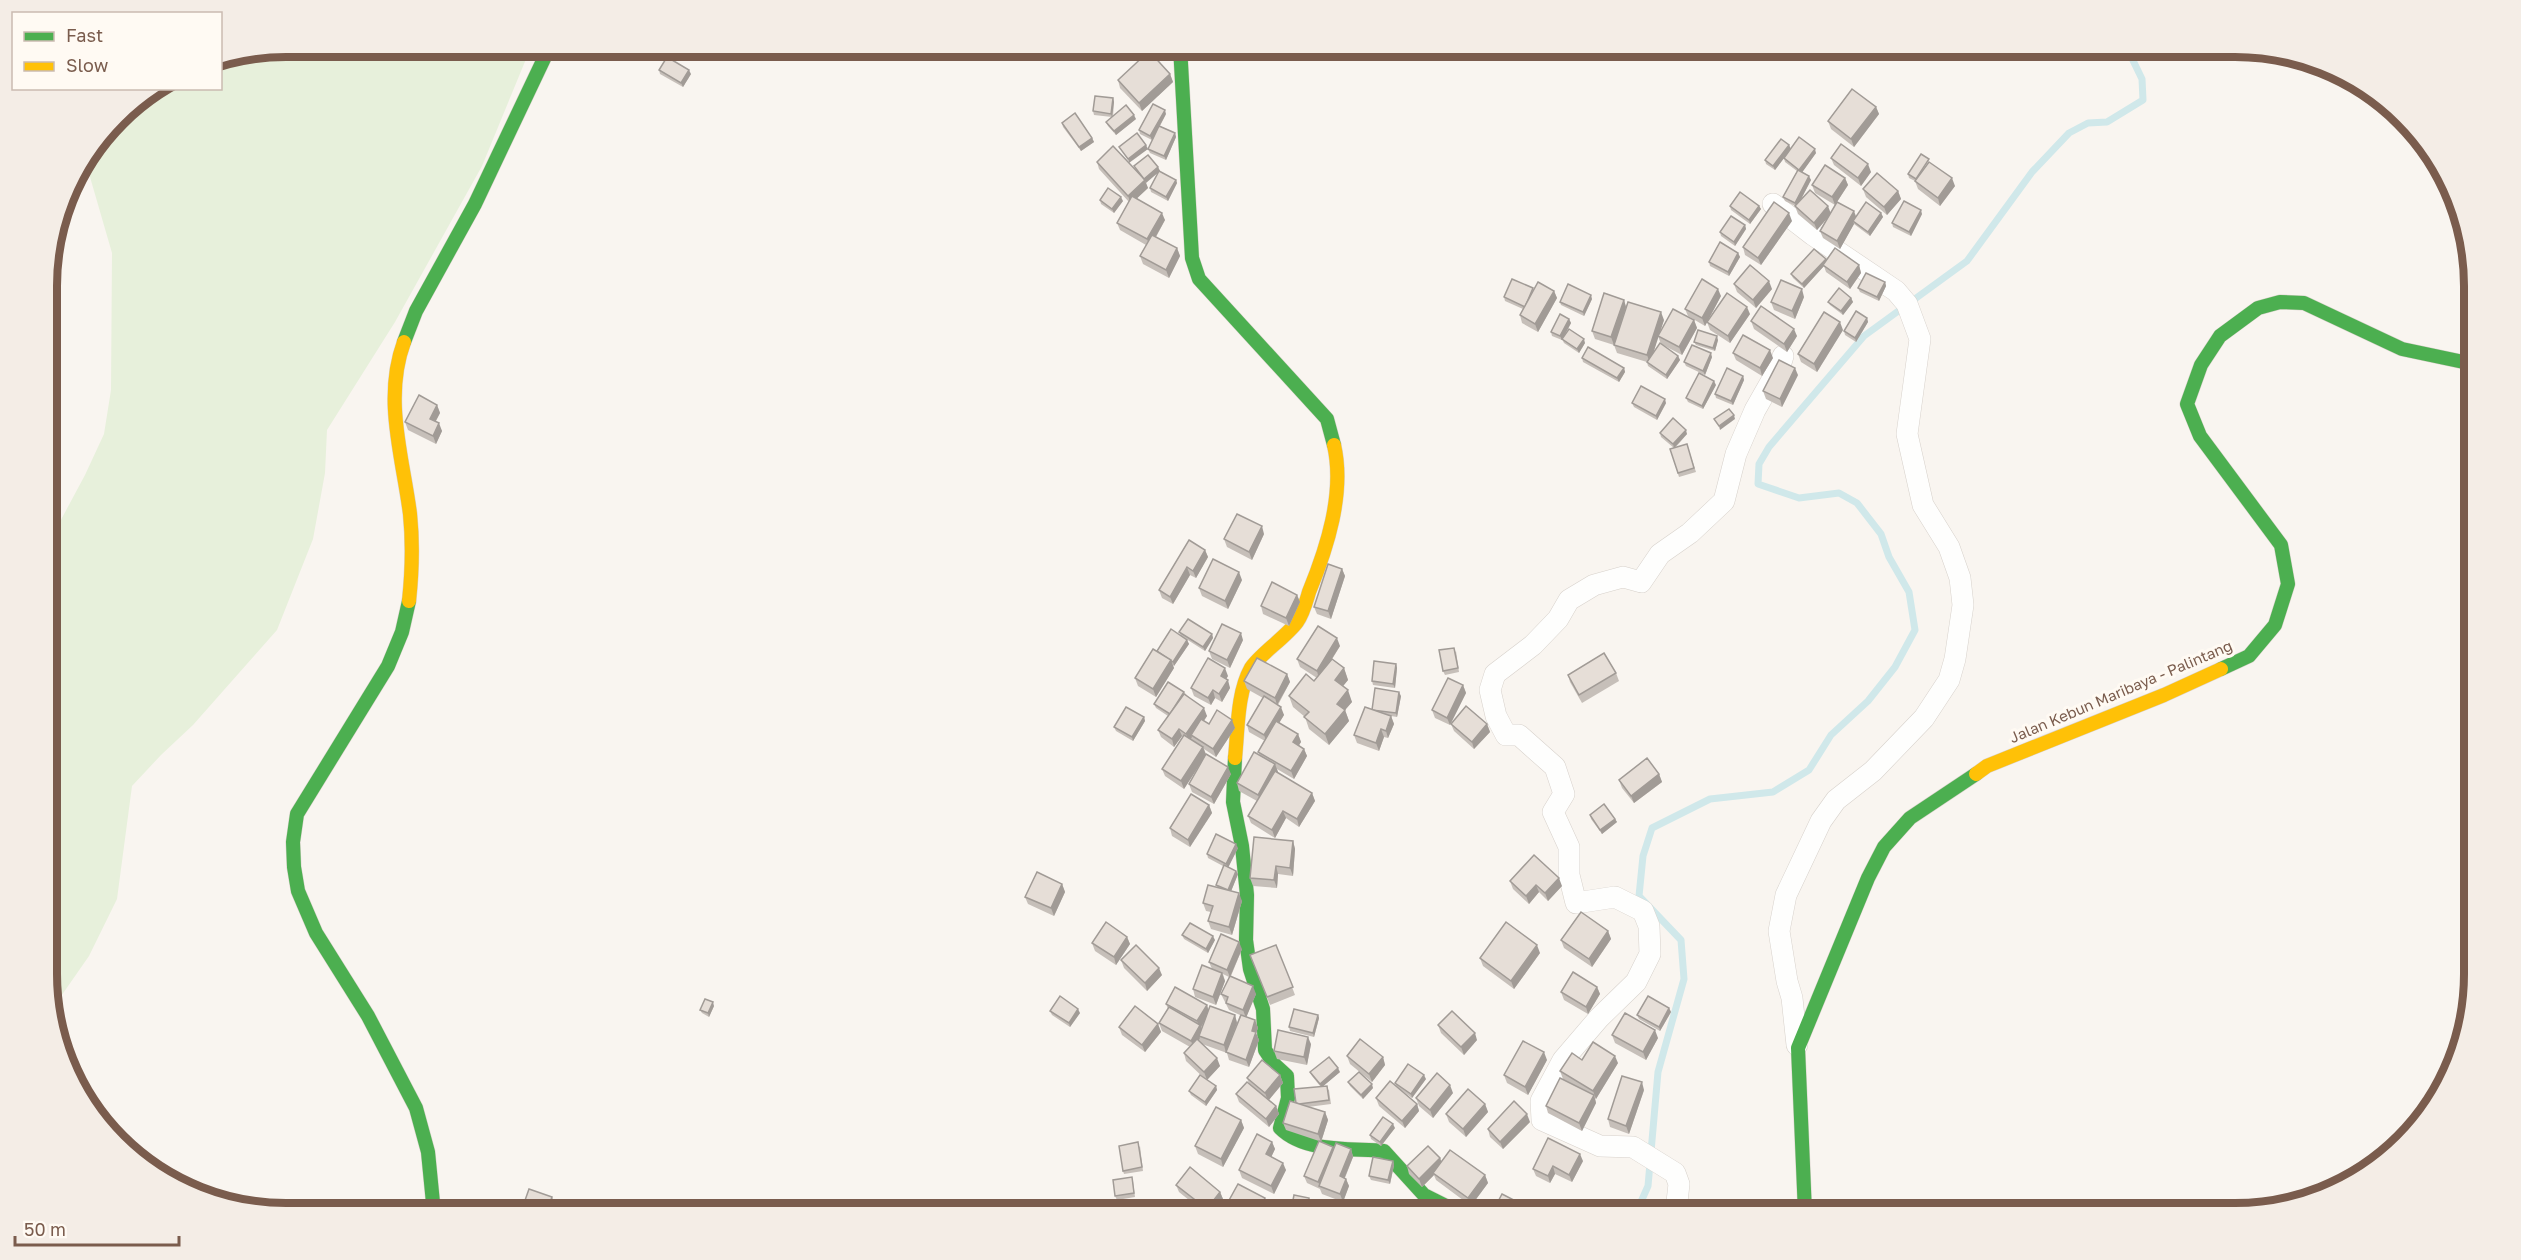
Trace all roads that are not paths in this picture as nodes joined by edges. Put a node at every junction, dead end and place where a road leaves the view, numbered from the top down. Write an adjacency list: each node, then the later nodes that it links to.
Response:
1 (545, 57): 7 (street)
2 (1181, 57): 8 (street)
3 (1773, 204): 6 (street)
4 (1783, 356): 9 (street)
5 (2464, 362): 6 (street, Jalan Kebun Maribaya - Palintang)
6 (1798, 1048): 10 (street, Jalan Kebun Maribaya - Palintang)
7 (434, 1203)
8 (1441, 1203)
9 (1677, 1203)
10 (1805, 1203)

